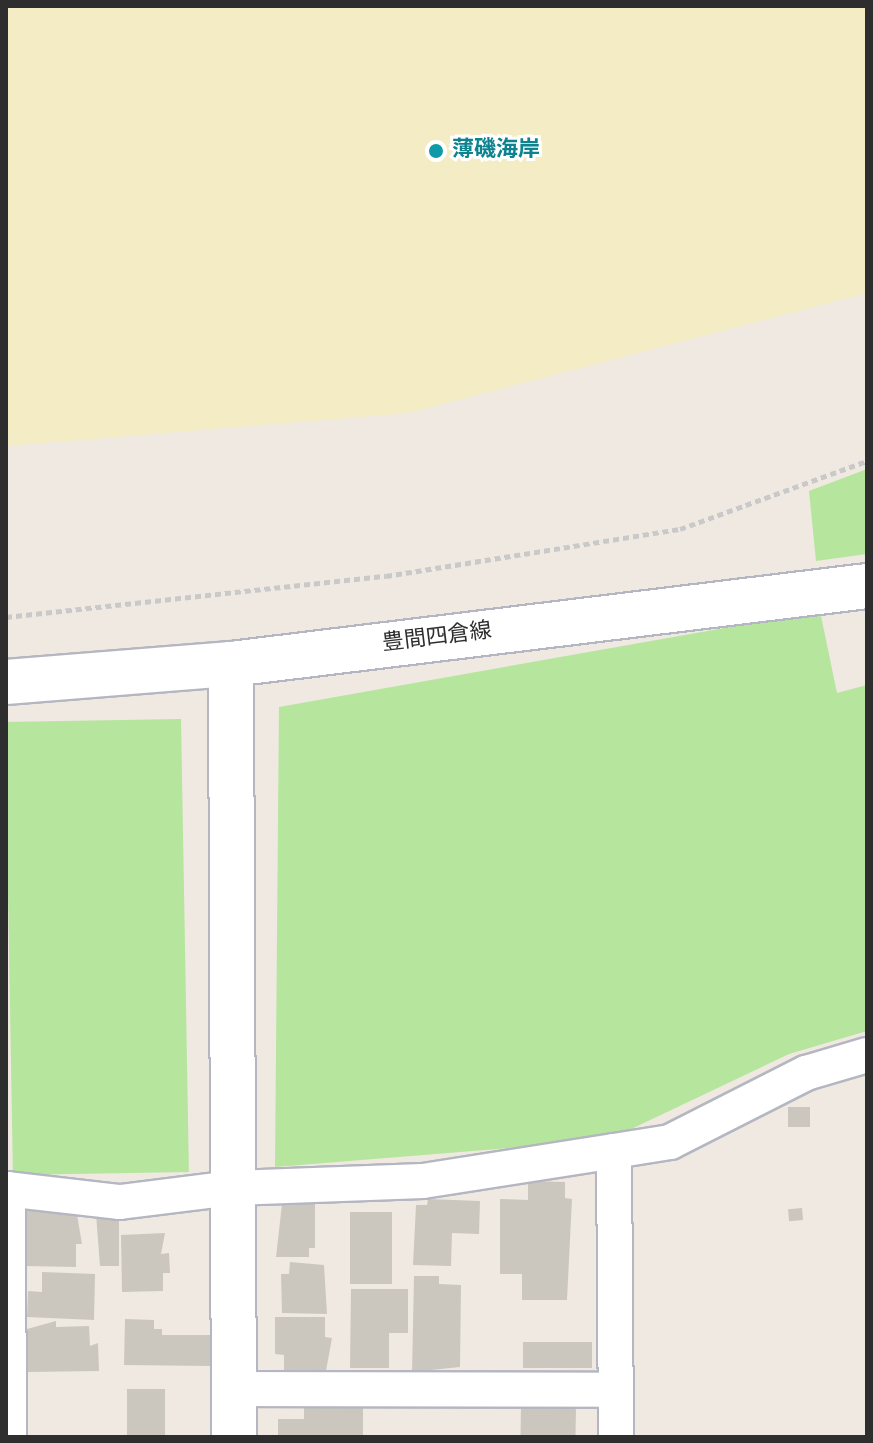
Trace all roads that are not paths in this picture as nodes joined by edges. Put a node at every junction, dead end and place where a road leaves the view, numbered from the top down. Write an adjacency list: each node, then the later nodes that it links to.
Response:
1 (867, 586): 2 (main road, 豊間四倉線)
2 (231, 664): 3 (main road, 豊間四倉線); 6 (main road)
3 (6, 682)
4 (867, 1055): 5 (street)
5 (614, 1151): 6 (street); 9 (street)
6 (233, 1188): 7 (street); 8 (main road)
7 (7, 1189): 10 (street)
8 (234, 1389): 9 (street); 11 (main road)
9 (616, 1390): 12 (street)
10 (9, 1437)
11 (234, 1437)
12 (616, 1437)

